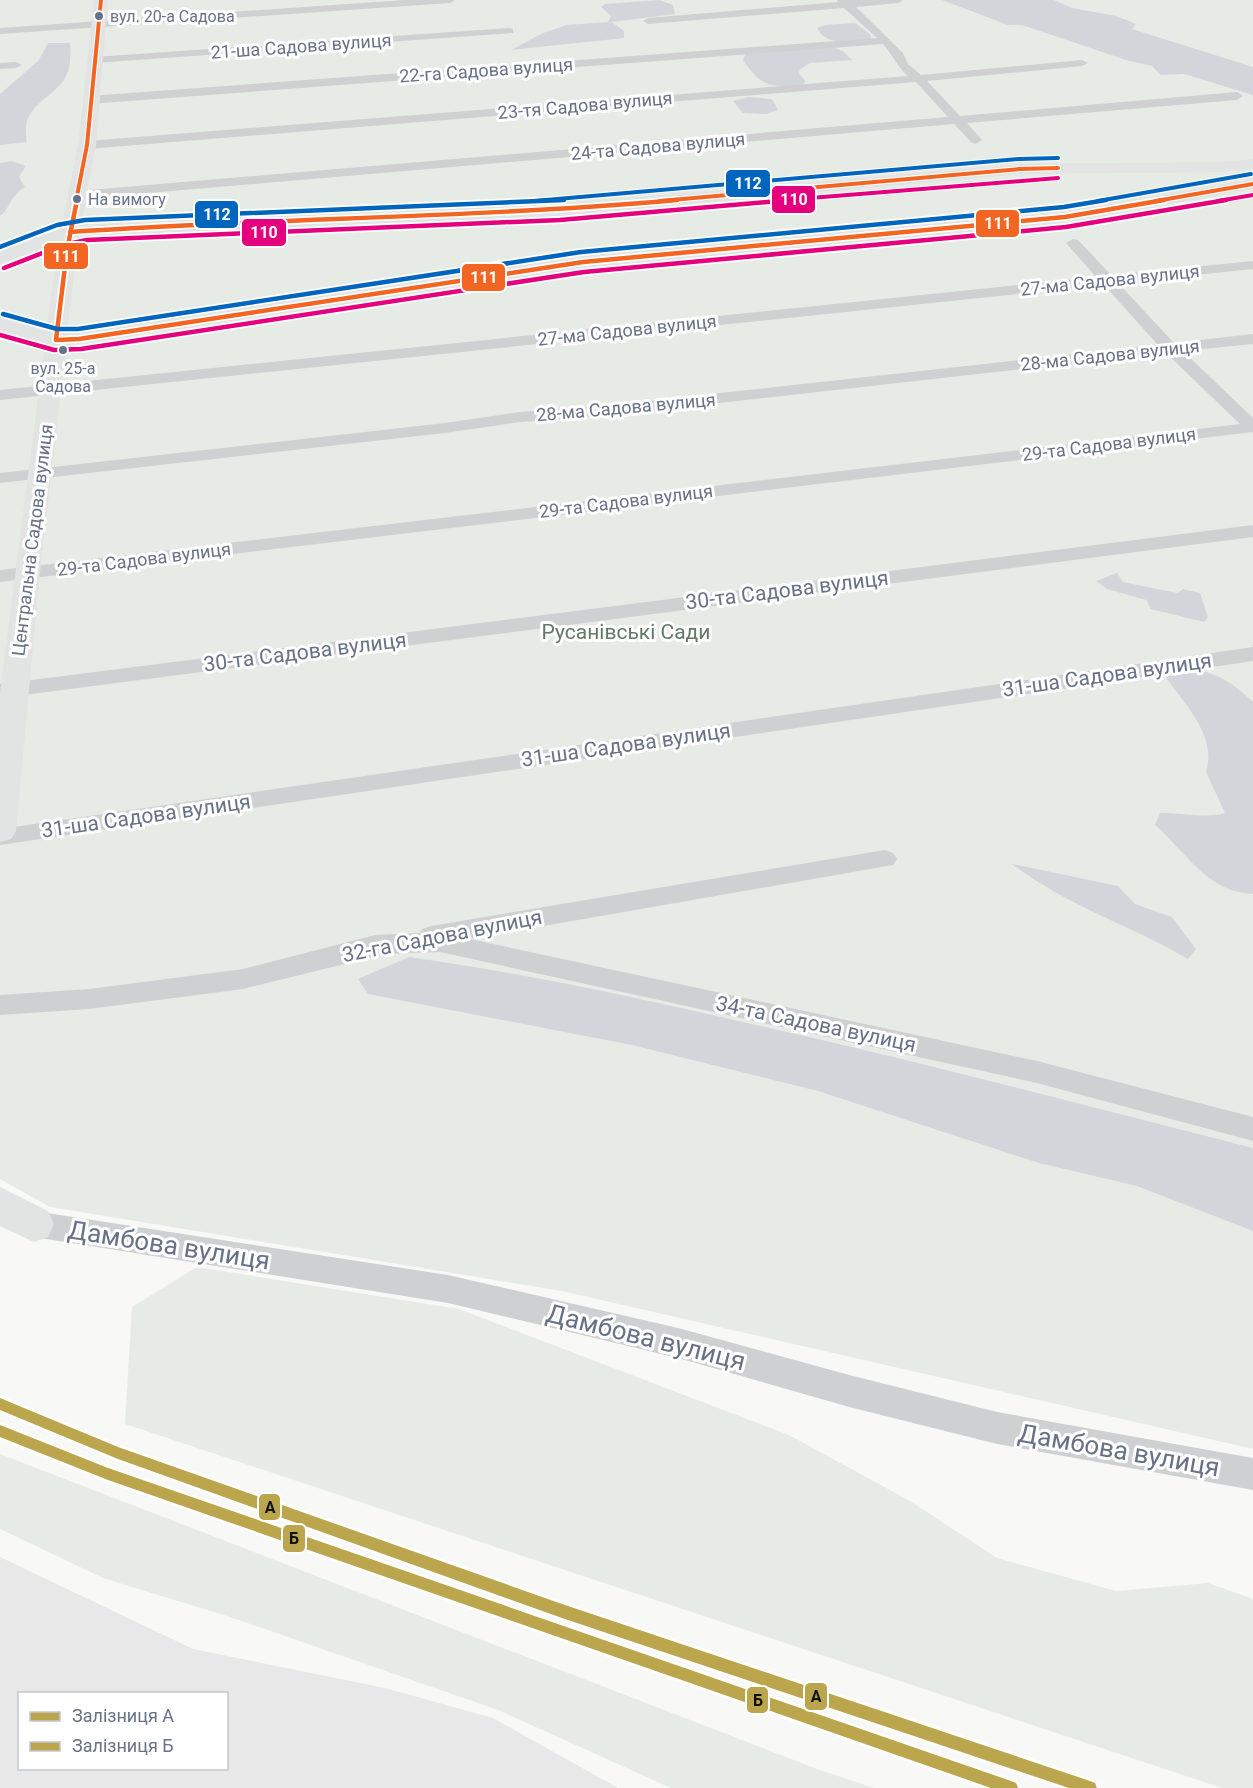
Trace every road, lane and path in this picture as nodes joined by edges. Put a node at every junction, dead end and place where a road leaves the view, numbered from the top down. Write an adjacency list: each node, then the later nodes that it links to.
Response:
1 (101, 0): 6 (main road, Центральна Садова вулиця)
2 (450, 0): 6 (street)
3 (898, 0): 4 (street)
4 (844, 2): 5 (street); 9 (street)
5 (648, 21)
6 (97, 24): 7 (street); 10 (main road, Центральна Садова вулиця)
7 (0, 31)
8 (509, 31): 10 (street, 21-ша Садова вулиця)
9 (883, 41): 14 (street); 16 (street, 22-га Садова вулиця)
10 (94, 60): 16 (main road, Центральна Садова вулиця)
11 (1082, 63): 14 (street, 23-тя Садова вулиця)
12 (16, 65): 13 (street)
13 (0, 66)
14 (919, 79): 17 (street); 19 (street, 23-тя Садова вулиця)
15 (1237, 96): 17 (street, 24-та Садова вулиця)
16 (89, 100): 19 (main road, Центральна Садова вулиця)
17 (957, 121): 18 (street); 22 (street, 24-та Садова вулиця)
18 (976, 140)
19 (87, 145): 22 (main road, Центральна Садова вулиця)
20 (1253, 164): 23 (main road)
21 (1244, 185): 30 (main road)
22 (78, 195): 23 (main road, Центральна Садова вулиця)
23 (70, 232): 25 (main road); 30 (main road, Центральна Садова вулиця)
24 (1073, 243): 27 (street)
25 (0, 258)
26 (1253, 265): 27 (street, 27-ма Садова вулиця)
27 (1109, 280): 31 (street); 32 (street, 27-ма Садова вулиця)
28 (0, 324): 30 (main road)
29 (1253, 339): 31 (street, 28-ма Садова вулиця)
30 (56, 340): 32 (main road, Центральна Садова вулиця)
31 (1171, 349): 34 (street); 35 (street, 28-ма Садова вулиця)
32 (51, 390): 33 (street, 27-ма Садова вулиця); 35 (main road, Центральна Садова вулиця)
33 (0, 395)
34 (1253, 427): 38 (street, 29-та Садова вулиця)
35 (40, 473): 36 (street, 28-ма Садова вулиця); 38 (main road, Центральна Садова вулиця)
36 (0, 478)
37 (1253, 531): 41 (street, 30-та Садова вулиця)
38 (27, 573): 39 (street, 29-та Садова вулиця); 41 (main road, Центральна Садова вулиця)
39 (0, 576)
40 (1253, 654): 43 (street, 31-ша Садова вулиця)
41 (7, 690): 42 (main road, Центральна Садова вулиця)
42 (0, 831)
43 (0, 837)
44 (885, 859): 45 (street, 32-га Садова вулиця)
45 (375, 945): 46 (street, 32-га Садова вулиця); 47 (street, 34-та Садова вулиця)
46 (0, 1005)
47 (1253, 1129)
48 (0, 1205): 49 (main road)
49 (34, 1224): 50 (street, Дамбова вулиця)
50 (1253, 1474)

